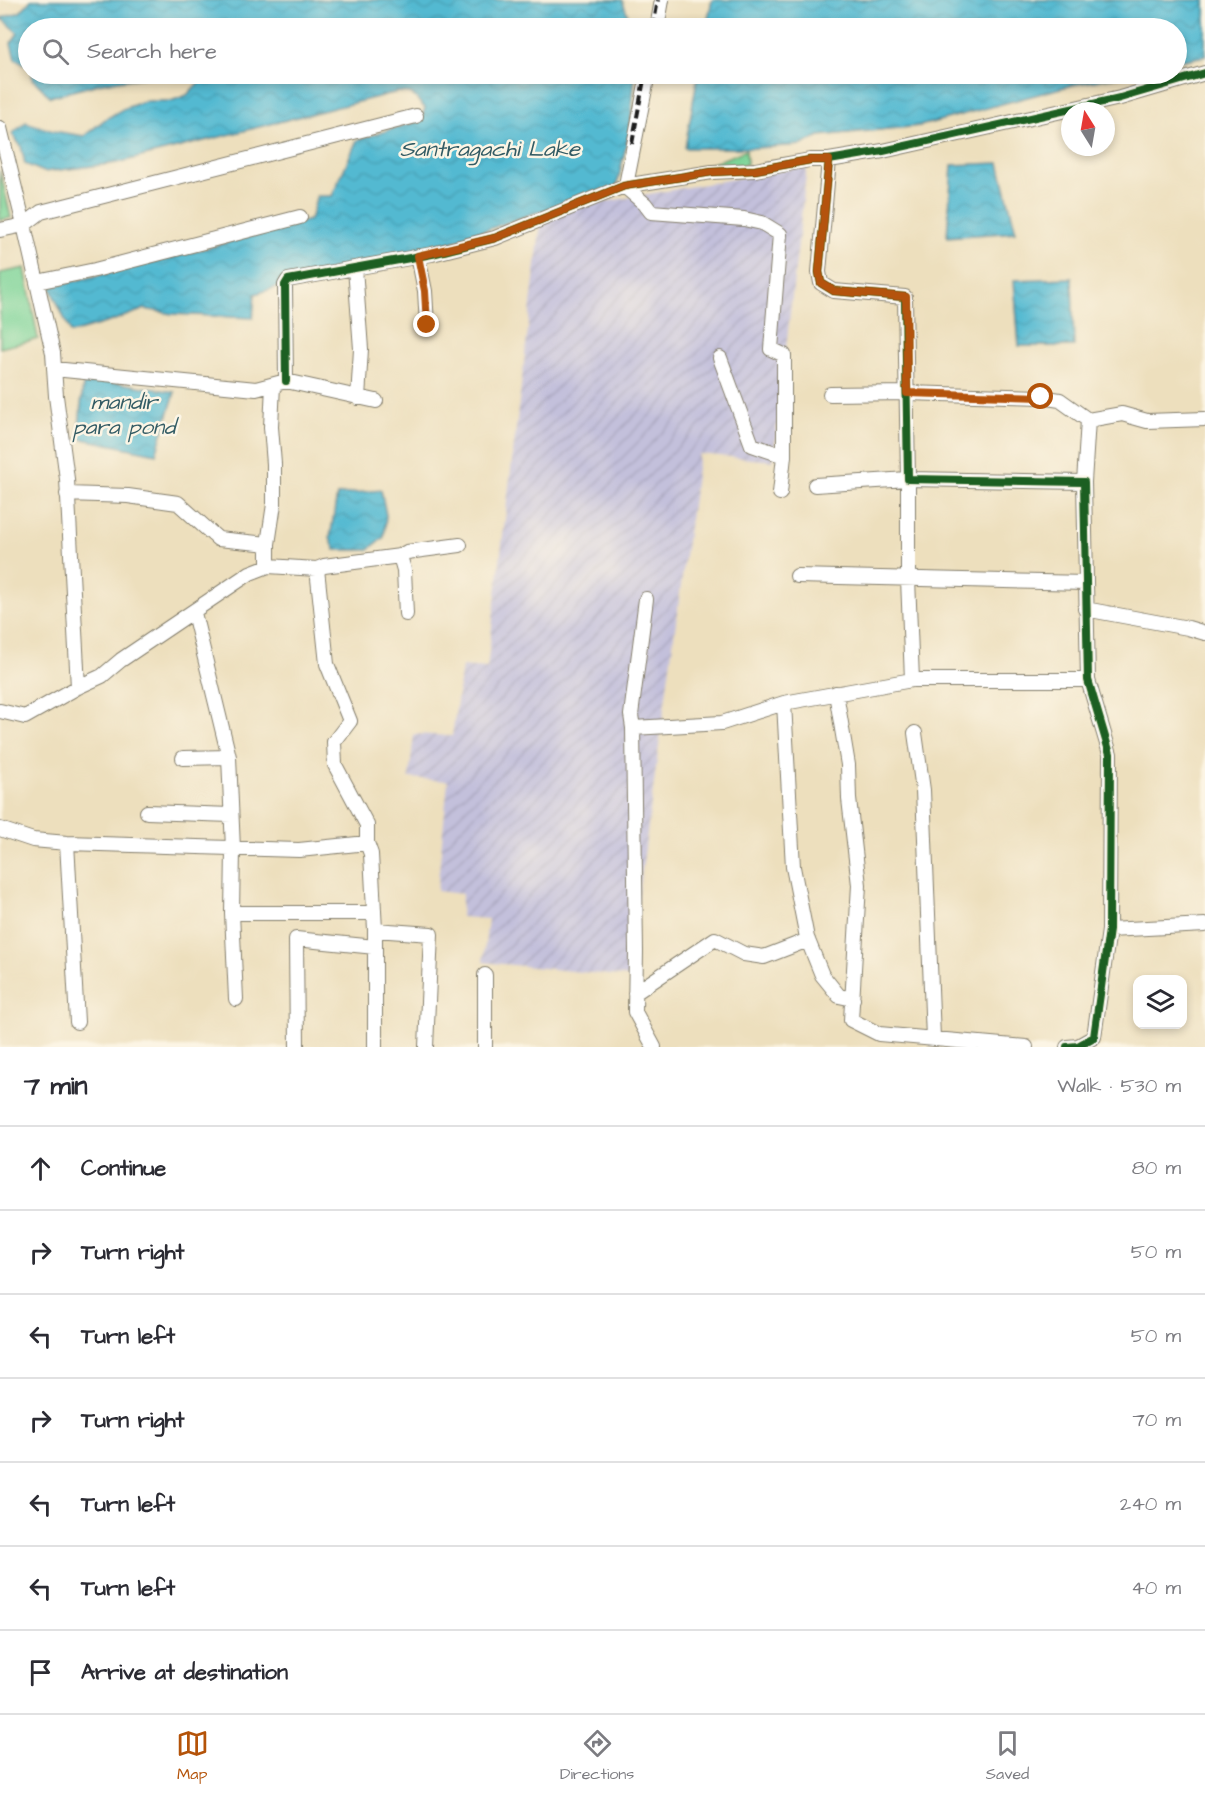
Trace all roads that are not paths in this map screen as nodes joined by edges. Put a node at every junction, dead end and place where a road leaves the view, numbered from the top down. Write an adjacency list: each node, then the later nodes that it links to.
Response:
1 (662, 0): 2 (street)
2 (659, 18)
3 (1205, 73): 4 (street)
4 (1187, 78)
5 (646, 84): 10 (street)
6 (1168, 84): 9 (street)
7 (416, 116): 12 (street)
8 (0, 128): 12 (street)
9 (829, 160): 10 (street); 21 (street)
10 (625, 185): 14 (street); 27 (street)
11 (300, 217): 16 (street)
12 (24, 225): 13 (street); 16 (street)
13 (0, 230)
14 (418, 256): 15 (street); 17 (street)
15 (355, 268): 20 (street); 23 (street)
16 (37, 282): 19 (street)
17 (427, 325)
18 (720, 358): 27 (street)
19 (54, 369): 20 (street); 32 (street)
20 (280, 383): 23 (street); 33 (street)
21 (907, 393): 22 (street); 26 (street); 28 (street)
22 (830, 394)
23 (358, 398): 24 (street)
24 (376, 401)
25 (1205, 419): 26 (street)
26 (1089, 420): 29 (street)
27 (784, 456): 31 (street)
28 (908, 479): 29 (street); 30 (street); 39 (street)
29 (1084, 482): 40 (street)
30 (815, 485)
31 (780, 493)
32 (67, 494): 33 (street); 48 (street)
33 (268, 544): 36 (street)
34 (460, 545): 35 (street)
35 (400, 556): 37 (street); 44 (street)
36 (268, 566): 37 (street); 43 (street)
37 (317, 569): 60 (street)
38 (797, 576): 39 (street)
39 (908, 579): 40 (street); 46 (street)
40 (1086, 583): 42 (street)
41 (646, 599): 52 (street)
42 (1086, 609): 45 (street); 47 (street)
43 (194, 613): 48 (street); 54 (street)
44 (406, 614)
45 (1205, 633)
46 (912, 680): 47 (street); 49 (street)
47 (1088, 681): 66 (street)
48 (78, 687): 51 (street)
49 (836, 693): 50 (street); 72 (street)
50 (784, 703): 52 (street); 67 (street)
51 (0, 711)
52 (633, 728): 70 (street)
53 (915, 733): 74 (street)
54 (229, 757): 55 (street); 57 (street)
55 (183, 758)
56 (147, 812): 57 (street)
57 (231, 815): 61 (street)
58 (0, 829): 59 (street)
59 (67, 843): 61 (street); 73 (street)
60 (367, 843): 61 (street); 63 (street)
61 (232, 849): 62 (street)
62 (232, 913): 63 (street); 71 (street)
63 (374, 913): 65 (street)
64 (1205, 925): 66 (street)
65 (375, 930): 68 (street); 77 (street)
66 (1109, 930): 82 (street)
67 (808, 940): 70 (street); 72 (street)
68 (375, 947): 75 (street); 76 (street)
69 (485, 975): 78 (street)
70 (636, 993): 79 (street)
71 (236, 999)
72 (853, 999): 74 (street)
73 (77, 1022)
74 (933, 1038): 80 (street)
75 (297, 1047)
76 (375, 1047)
77 (426, 1047)
78 (485, 1047)
79 (654, 1047)
80 (1026, 1047)
81 (1067, 1047): 82 (street)
82 (1080, 1047)

